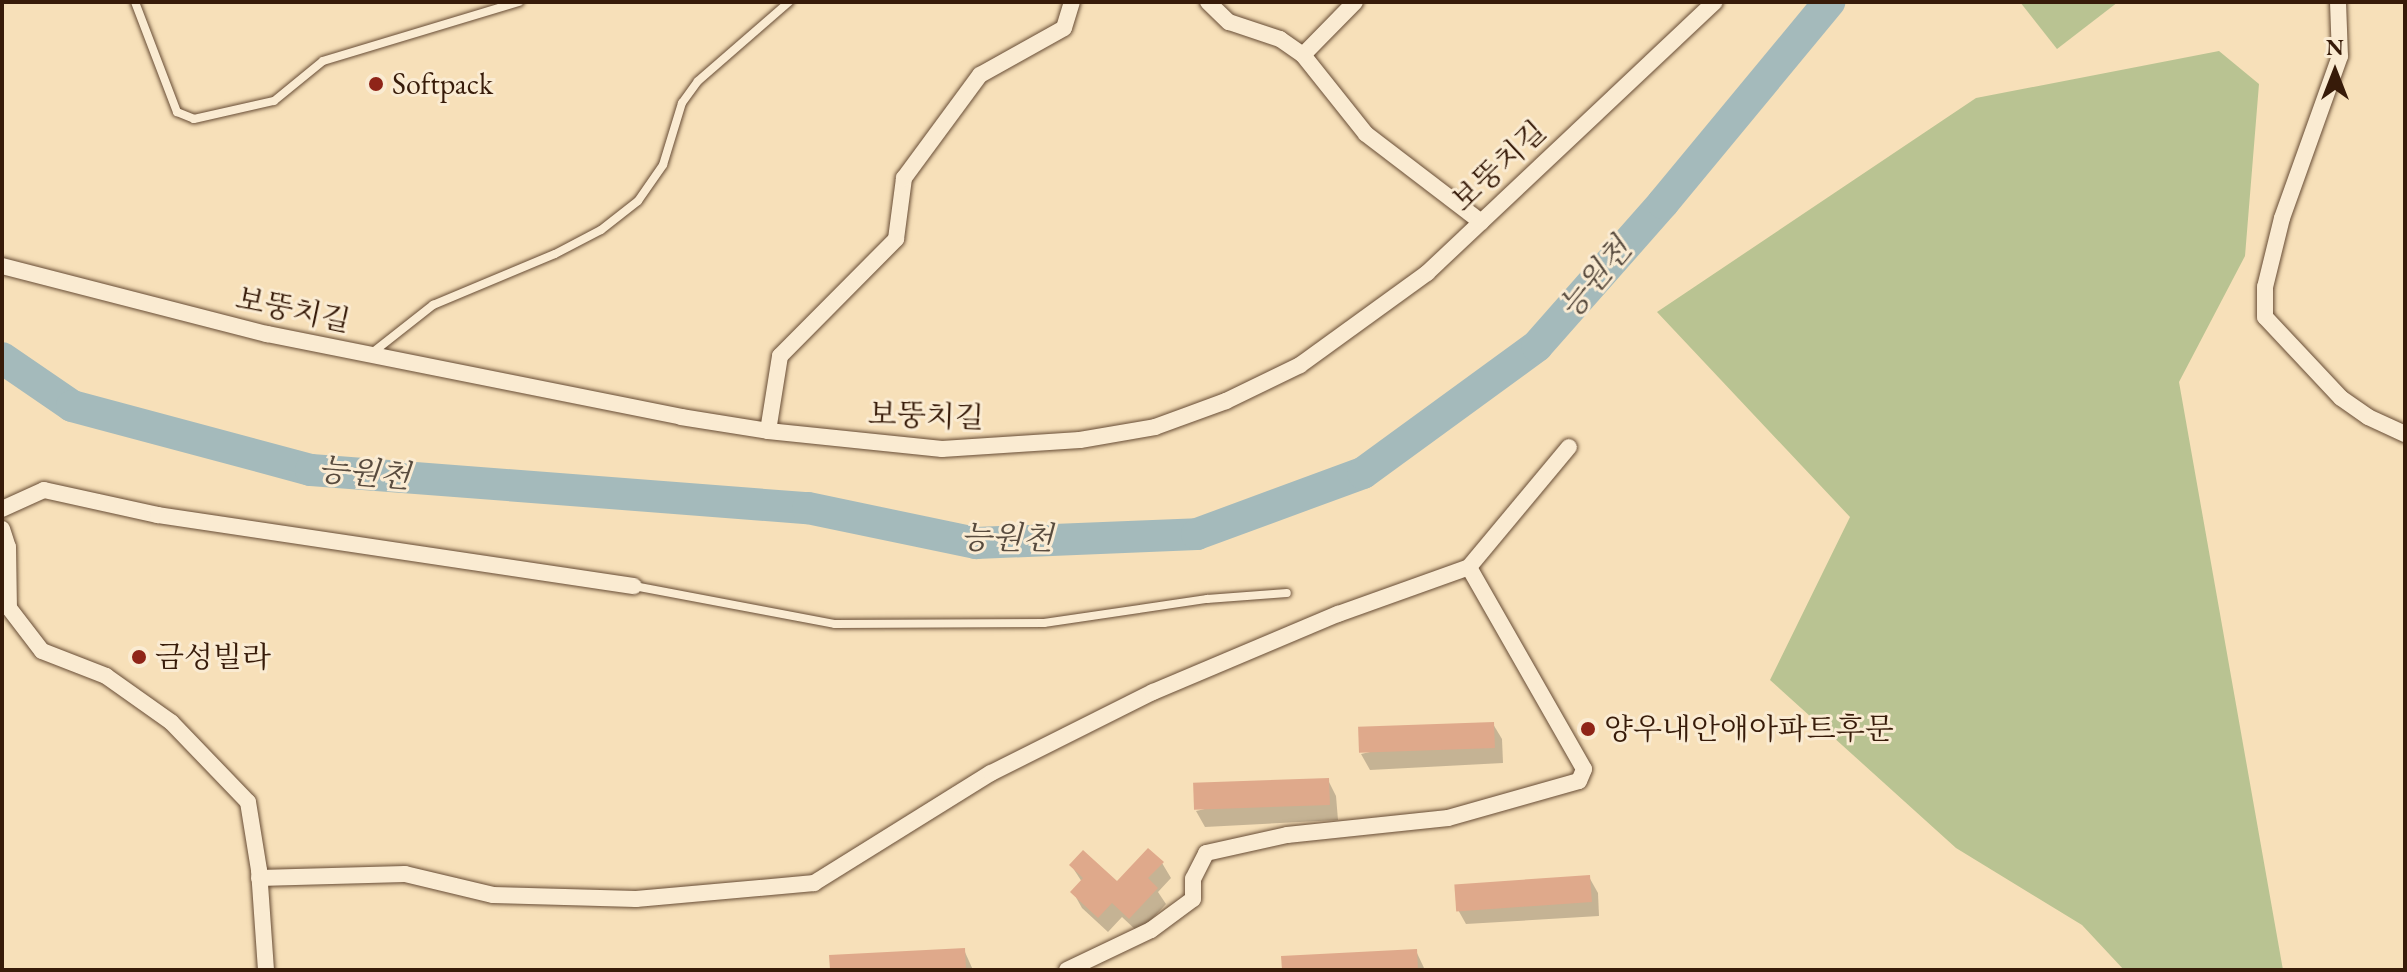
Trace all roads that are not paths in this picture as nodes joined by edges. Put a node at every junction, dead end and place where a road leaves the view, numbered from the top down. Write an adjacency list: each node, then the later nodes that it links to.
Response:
1 (135, 2): 2 (lane)
2 (519, 2)
3 (789, 2): 12 (lane)
4 (1072, 2): 13 (street)
5 (1208, 2): 9 (street)
6 (1355, 2): 9 (street)
7 (1715, 2): 10 (street, 보뚱치길)
8 (2338, 2): 14 (street)
9 (1303, 55): 10 (street)
10 (1481, 222): 13 (street, 보뚱치길)
11 (2, 266): 12 (street, 보뚱치길)
12 (368, 356): 13 (street, 보뚱치길)
13 (768, 431)
14 (2405, 434)
15 (1569, 447): 18 (street)
16 (2, 509): 19 (street)
17 (2, 529): 21 (street)
18 (1469, 567): 21 (street); 23 (street)
19 (634, 586): 20 (lane)
20 (1287, 593)
21 (259, 878): 22 (street)
22 (266, 970)
23 (1067, 970)

